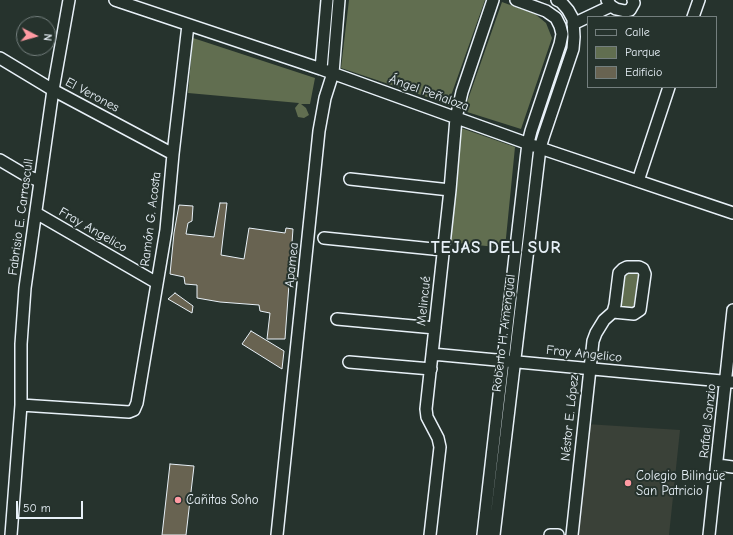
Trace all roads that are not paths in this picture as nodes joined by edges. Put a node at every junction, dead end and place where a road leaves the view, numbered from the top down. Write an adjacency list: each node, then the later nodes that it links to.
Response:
1 (69, 0): 19 (street, Fabrisio E. Carrascull)
2 (115, 0): 11 (street, Ángel Peñaloza)
3 (327, 0): 16 (street)
4 (339, 0): 17 (street, Apamea)
5 (494, 0): 20 (street, Melincué)
6 (516, 0): 21 (street, Roberto H. Amengual)
7 (557, 0): 13 (street)
8 (633, 0): 10 (street)
9 (699, 0): 12 (street)
10 (609, 3): 13 (street)
11 (148, 5): 14 (street, Ángel Peñaloza)
12 (693, 16)
13 (573, 22): 22 (street, Roberto H. Amengual)
14 (188, 25): 16 (street, Ángel Peñaloza); 23 (street, Ramón G. Acosta)
15 (0, 58): 19 (street, El Verones)
16 (321, 69): 17 (street, Ángel Peñaloza)
17 (333, 73): 20 (street, Ángel Peñaloza); 49 (street, Apamea)
18 (669, 88): 27 (street)
19 (52, 90): 23 (street, El Verones); 26 (street, Fabrisio E. Carrascull)
20 (456, 118): 21 (street, Ángel Peñaloza); 28 (street, Melincué)
21 (528, 143): 22 (street, Ángel Peñaloza); 39 (street, Roberto H. Amengual)
22 (540, 148): 27 (street, Ángel Peñaloza); 40 (street, Roberto H. Amengual)
23 (173, 154): 33 (street, Ramón G. Acosta)
24 (0, 160): 26 (street)
25 (350, 179): 28 (street)
26 (40, 181): 29 (street, Fabrisio E. Carrascull)
27 (638, 181): 30 (street, Ángel Peñaloza)
28 (450, 190): 32 (street, Melincué)
29 (36, 213): 33 (street, Fray Angelico); 45 (street, Fabrisio E. Carrascull)
30 (733, 213)
31 (324, 238): 32 (street)
32 (443, 250): 37 (street, Melincué)
33 (157, 283): 45 (street, Ramón G. Acosta)
34 (733, 310): 44 (street, Rafael Sanzio)
35 (613, 312): 43 (street, Néstor E. López)
36 (337, 319): 37 (street)
37 (435, 328): 38 (street, Melincué)
38 (432, 354): 39 (street, Fray Angelico); 42 (street, Melincué)
39 (503, 360): 40 (street, Fray Angelico); 51 (street, Roberto H. Amengual)
40 (515, 361): 43 (street, Fray Angelico); 52 (street, Roberto H. Amengual)
41 (349, 362): 42 (street)
42 (431, 369): 50 (street, Melincué)
43 (589, 369): 44 (street, Fray Angelico); 55 (street, Néstor E. López)
44 (730, 382): 46 (street, Rafael Sanzio)
45 (21, 405): 48 (street, Fabrisio E. Carrascull)
46 (718, 465): 47 (street); 56 (street, Rafael Sanzio)
47 (733, 467)
48 (11, 535)
49 (277, 535)
50 (430, 535)
51 (483, 535)
52 (494, 535)
53 (550, 535): 54 (street)
54 (558, 535)
55 (572, 535)
56 (710, 535)

